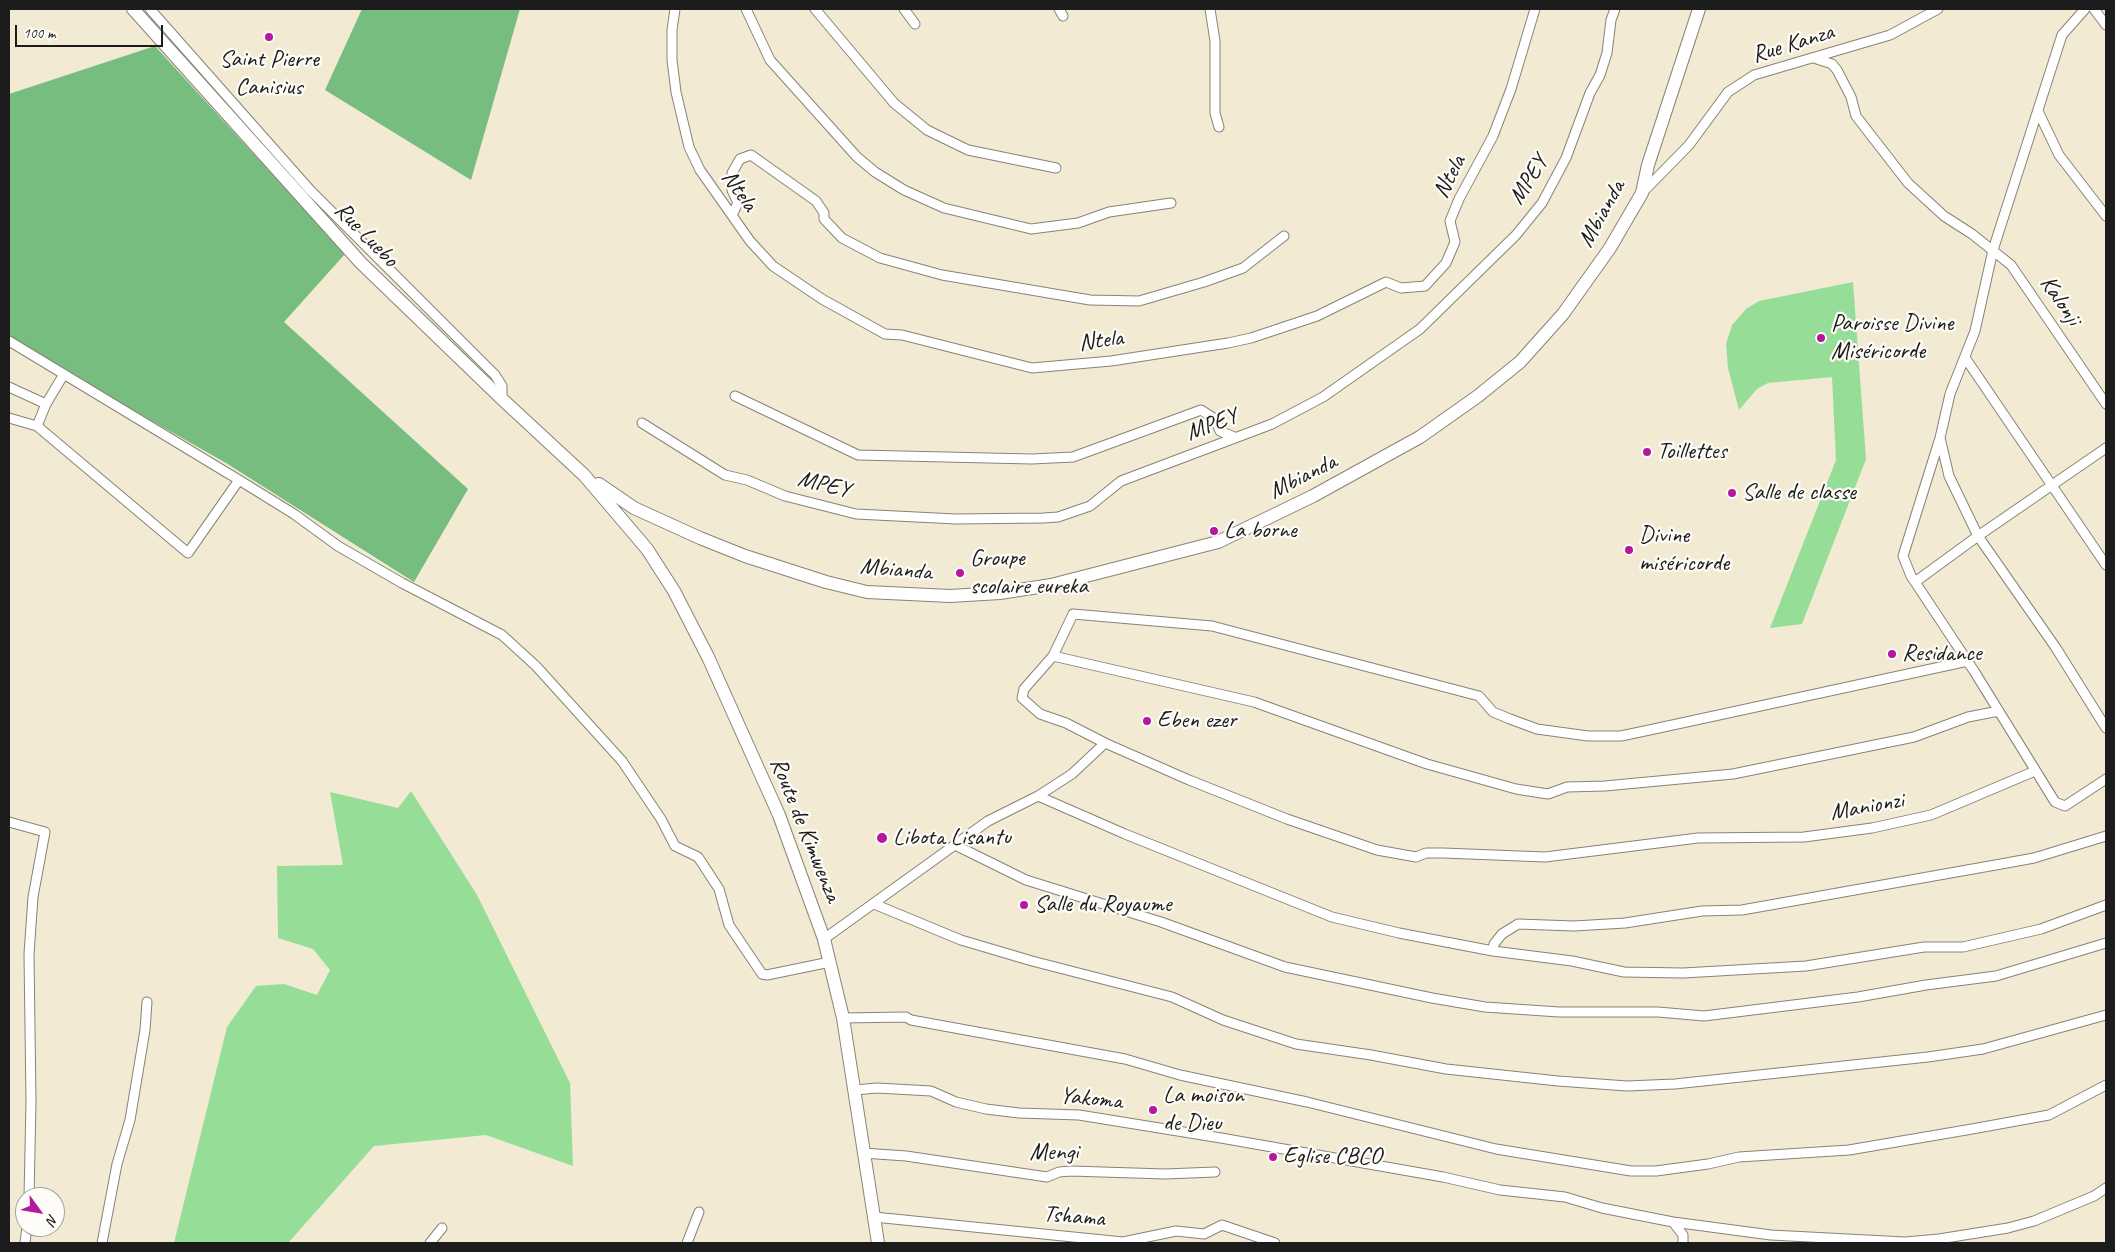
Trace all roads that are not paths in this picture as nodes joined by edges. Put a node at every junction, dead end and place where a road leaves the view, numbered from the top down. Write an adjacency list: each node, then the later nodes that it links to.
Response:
1 (133, 9): 31 (street, Rue Luebo)
2 (150, 9): 31 (street)
3 (675, 9): 22 (street, Ntela)
4 (746, 9): 21 (street)
5 (816, 9): 19 (street)
6 (904, 9): 14 (street)
7 (1210, 9): 18 (street)
8 (1535, 9): 22 (street, Ntela)
9 (1615, 9): 37 (street, MPEY)
10 (1699, 9): 20 (street, Mbianda)
11 (1938, 9): 16 (street, Rue Kanza)
12 (2085, 9): 17 (street)
13 (2094, 9): 15 (street)
14 (915, 24)
15 (2106, 25)
16 (1814, 58): 20 (street, Rue Kanza); 25 (street, Kalonji)
17 (2038, 111): 23 (street); 25 (street)
18 (1219, 127)
19 (1056, 168)
20 (1642, 193): 40 (street, Mbianda)
21 (1171, 203)
22 (732, 215): 24 (street)
23 (2106, 216)
24 (1284, 236)
25 (1993, 250): 27 (street); 33 (street, Kalonji)
26 (9, 341): 28 (street)
27 (1966, 358): 38 (street); 42 (street)
28 (64, 374): 32 (street); 41 (street)
29 (9, 387): 32 (street)
30 (735, 396): 37 (street)
31 (502, 399): 40 (street, Rue Luebo)
32 (46, 404): 36 (street)
33 (2106, 404)
34 (9, 418): 36 (street)
35 (642, 423): 37 (street, MPEY)
36 (37, 426): 41 (street)
37 (1234, 437)
38 (1940, 438): 43 (street); 45 (street)
39 (2106, 448): 42 (street)
40 (584, 475): 59 (street, Route de Kimwenza)
41 (239, 480): 62 (street)
42 (2053, 485): 43 (street); 44 (street)
43 (1978, 536): 45 (street); 49 (street)
44 (2106, 565)
45 (1915, 582): 47 (street)
46 (1053, 656): 47 (street); 48 (street); 50 (street, Manionzi)
47 (1968, 661): 48 (street)
48 (1999, 711): 51 (street)
49 (2106, 728)
50 (1105, 743): 51 (street, Manionzi); 53 (street)
51 (2035, 771): 52 (street)
52 (2106, 778)
53 (1038, 796): 56 (street); 61 (street)
54 (9, 822): 70 (street)
55 (2106, 836): 61 (street)
56 (957, 846): 57 (street); 60 (street)
57 (874, 904): 59 (street); 64 (street)
58 (2106, 905): 61 (street)
59 (824, 939): 62 (street, Route de Kimwenza)
60 (2106, 943)
61 (1493, 951)
62 (830, 962): 65 (street, Route de Kimwenza)
63 (147, 1002): 76 (street)
64 (2106, 1015)
65 (843, 1018): 66 (street); 67 (street, Route de Kimwenza)
66 (2106, 1085)
67 (855, 1090): 68 (street, Route de Kimwenza); 74 (street, Yakoma)
68 (864, 1153): 69 (street, Mengi); 73 (street, Route de Kimwenza)
69 (1215, 1172)
70 (28, 1187)
71 (2106, 1188): 74 (street, Yakoma)
72 (698, 1212): 78 (street)
73 (874, 1217): 79 (street, Route de Kimwenza); 80 (street, Tshama)
74 (1673, 1222): 81 (street)
75 (442, 1228): 77 (street)
76 (102, 1243)
77 (430, 1243)
78 (687, 1243)
79 (878, 1243)
80 (1274, 1243)
81 (1683, 1243)

